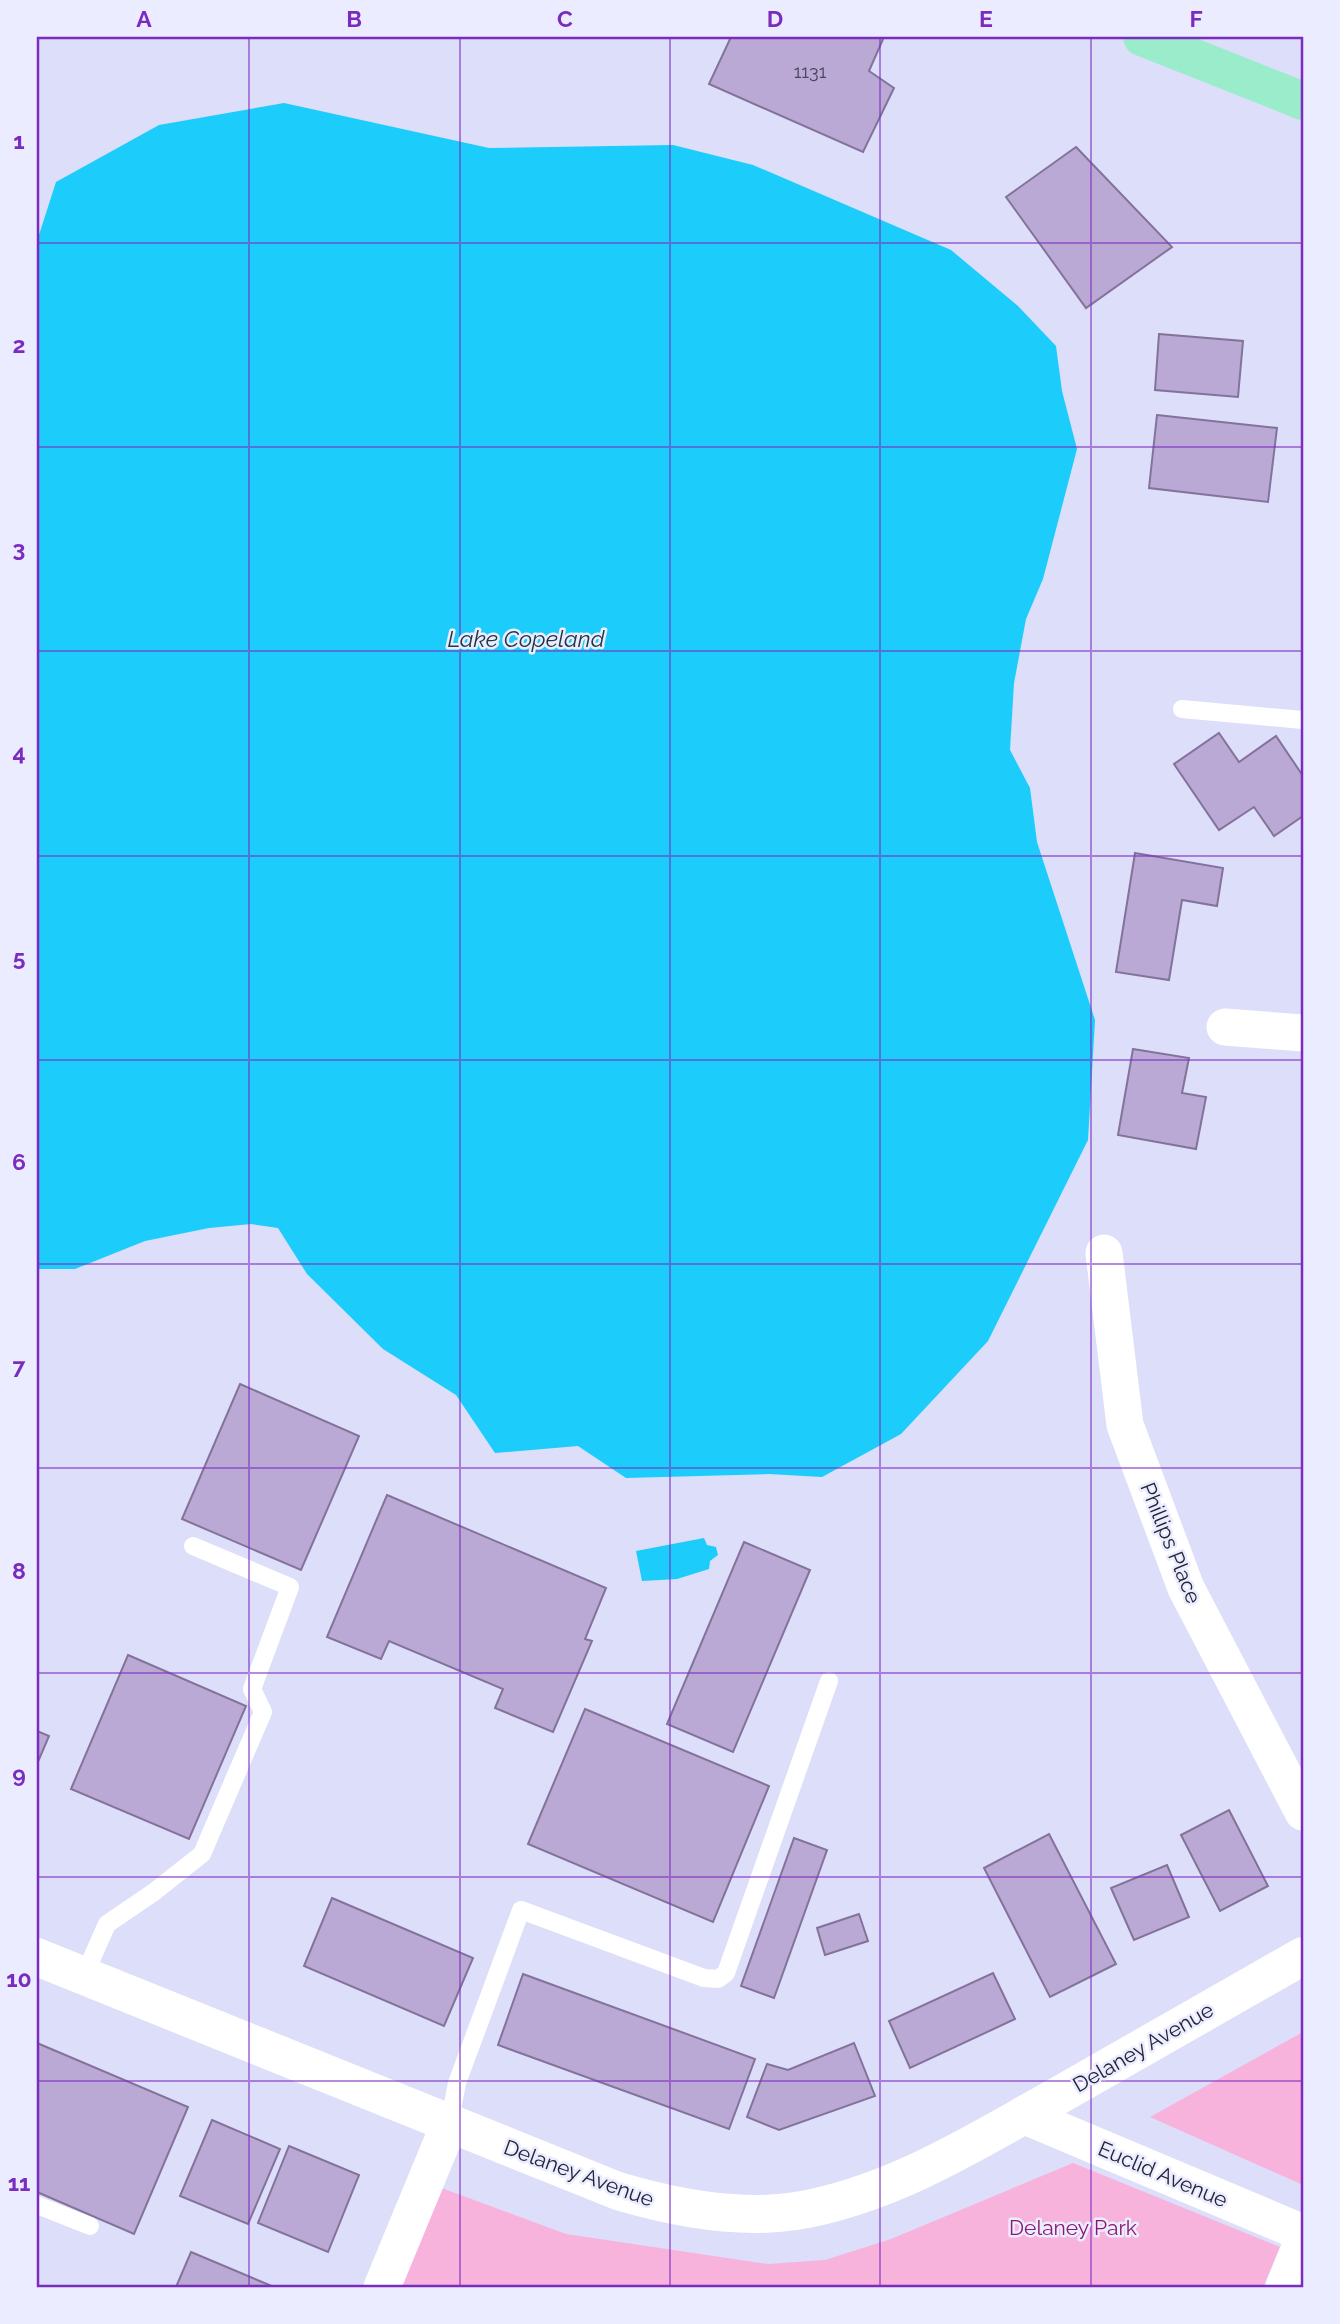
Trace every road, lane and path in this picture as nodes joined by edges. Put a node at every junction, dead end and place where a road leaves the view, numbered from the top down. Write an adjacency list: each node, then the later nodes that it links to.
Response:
1 (1142, 37): 2 (main road)
2 (1303, 101)
3 (1182, 709): 4 (lane)
4 (1303, 720)
5 (1225, 1027): 6 (street)
6 (1303, 1033)
7 (1104, 1253): 10 (street, Phillips Place)
8 (193, 1546): 13 (lane)
9 (829, 1681): 15 (lane)
10 (1303, 1812)
11 (1303, 1956): 14 (street, Delaney Avenue)
12 (37, 1957): 13 (street, Delaney Avenue)
13 (84, 1976): 15 (street, Delaney Avenue)
14 (1023, 2115): 15 (street, Delaney Avenue); 18 (street, Euclid Avenue)
15 (449, 2125): 20 (street)
16 (37, 2205): 17 (lane)
17 (90, 2226)
18 (1303, 2233)
19 (1303, 2240): 21 (street)
20 (382, 2287)
21 (1284, 2287)

